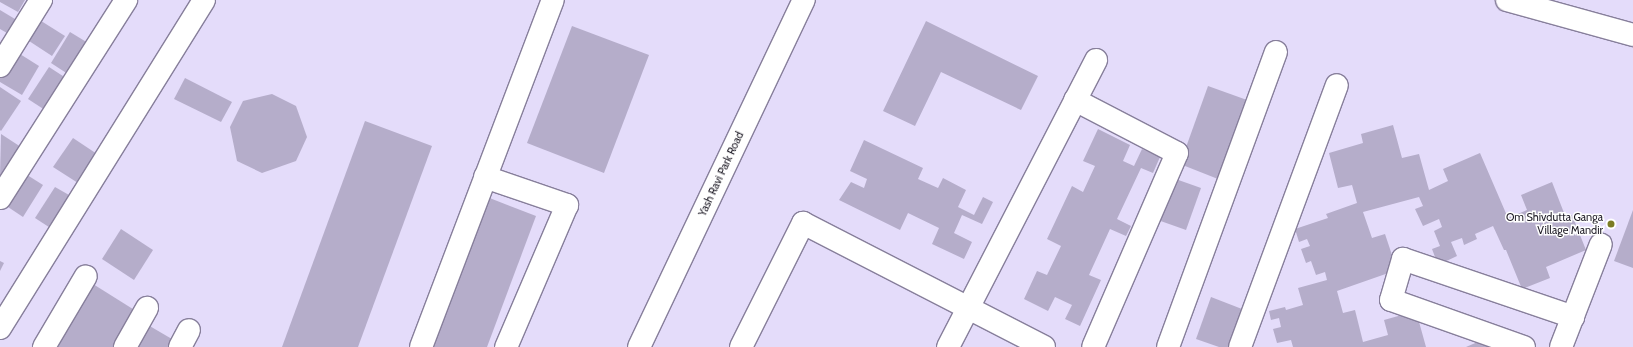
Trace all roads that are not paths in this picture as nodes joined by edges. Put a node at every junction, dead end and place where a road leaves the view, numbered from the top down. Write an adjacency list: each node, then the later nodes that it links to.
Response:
1 (41, 0): 10 (street)
2 (126, 0): 14 (street)
3 (204, 0): 20 (street)
4 (552, 0): 13 (street)
5 (804, 0): 25 (street, Yash Ravi Park Road)
6 (1507, 0): 7 (street)
7 (1633, 35)
8 (1276, 52): 30 (street)
9 (1096, 60): 12 (street)
10 (0, 66)
11 (1337, 85): 31 (street)
12 (1075, 100): 18 (street); 29 (street)
13 (486, 177): 23 (street); 24 (street)
14 (0, 198)
15 (1601, 244): 19 (street)
16 (86, 276): 21 (street)
17 (147, 308): 22 (street)
18 (969, 308): 26 (street); 27 (street); 28 (street)
19 (1573, 316): 32 (street); 33 (street)
20 (0, 328)
21 (44, 347)
22 (125, 347)
23 (421, 347)
24 (506, 347)
25 (638, 347)
26 (741, 347)
27 (948, 347)
28 (1044, 347)
29 (1093, 347)
30 (1168, 347)
31 (1240, 347)
32 (1524, 347)
33 (1561, 347)

